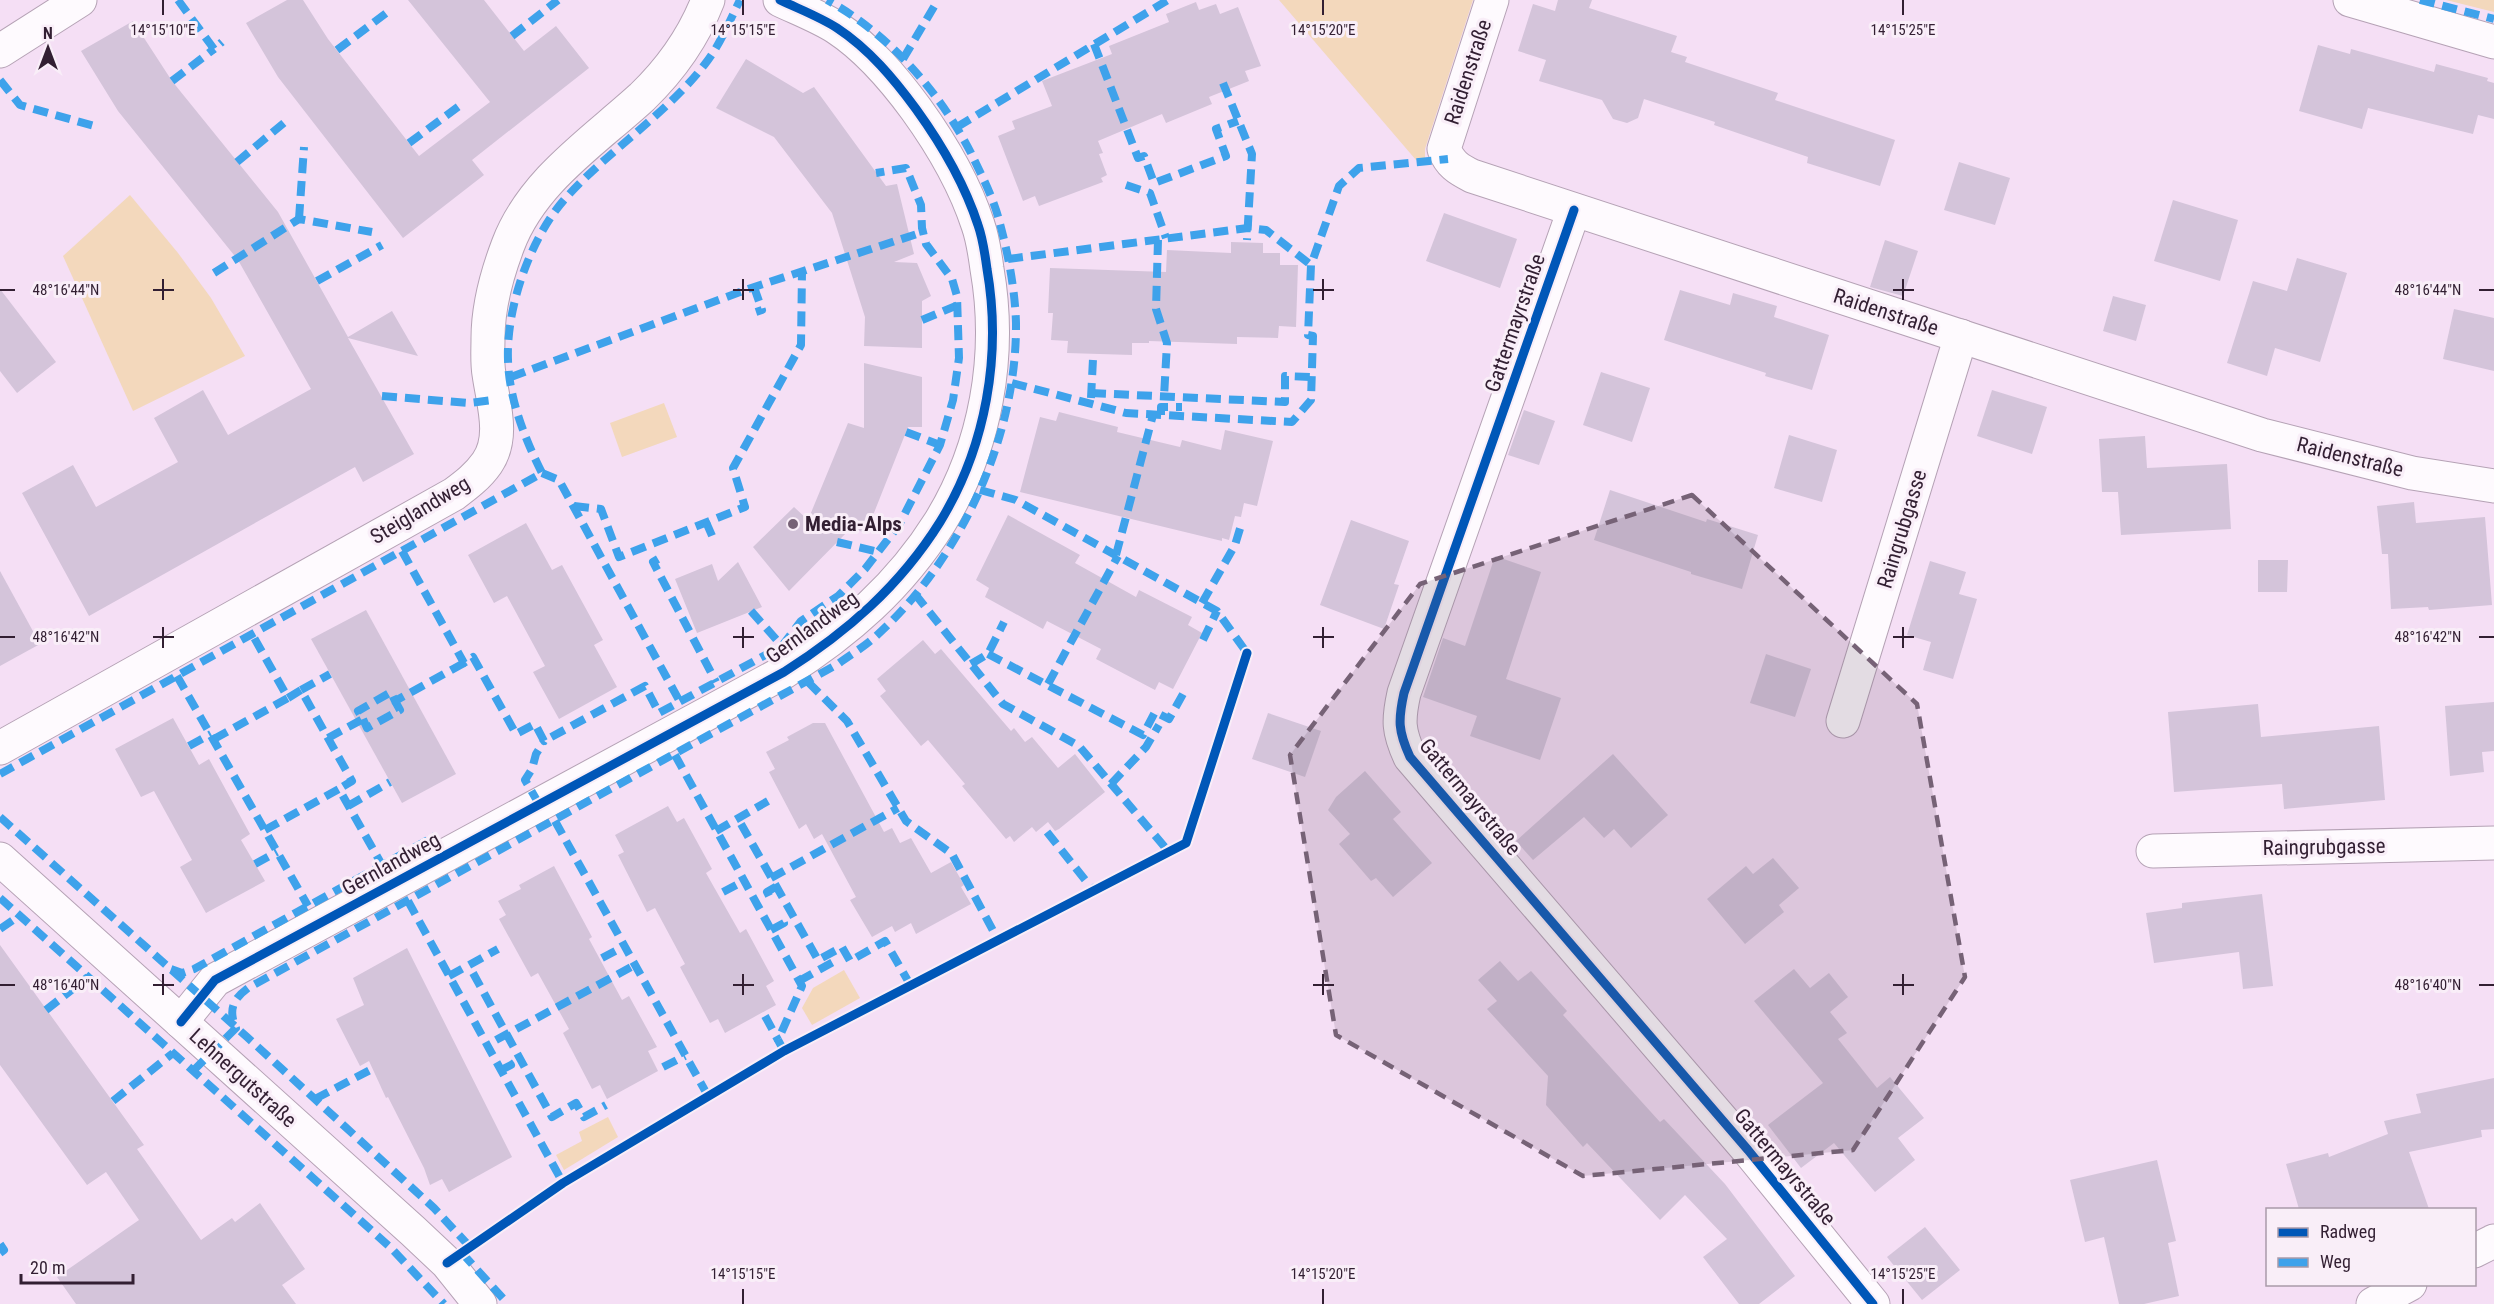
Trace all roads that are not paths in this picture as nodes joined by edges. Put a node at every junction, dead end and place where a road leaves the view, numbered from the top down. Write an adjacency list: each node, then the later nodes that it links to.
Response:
1 (80, 0): 7 (street)
2 (708, 0): 12 (street, Steiglandweg)
3 (780, 0): 16 (street, Gernlandweg)
4 (1492, 0): 8 (street, Raidenstraße)
5 (2350, 0): 6 (street)
6 (2494, 42)
7 (0, 51)
8 (1574, 210): 9 (street, Raidenstraße); 21 (street, Gattermayrstraße)
9 (1961, 336): 10 (street, Raidenstraße); 11 (street, Raingrubgasse)
10 (2494, 486)
11 (1843, 721)
12 (0, 748)
13 (2494, 843): 14 (street, Raingrubgasse)
14 (2153, 851)
15 (0, 859): 16 (street, Lehnergutstraße)
16 (181, 1022): 20 (street, Lehnergutstraße)
17 (2494, 1241): 18 (street)
18 (2476, 1250)
19 (2406, 1286): 22 (street)
20 (480, 1304)
21 (1873, 1304)
22 (2373, 1304)

